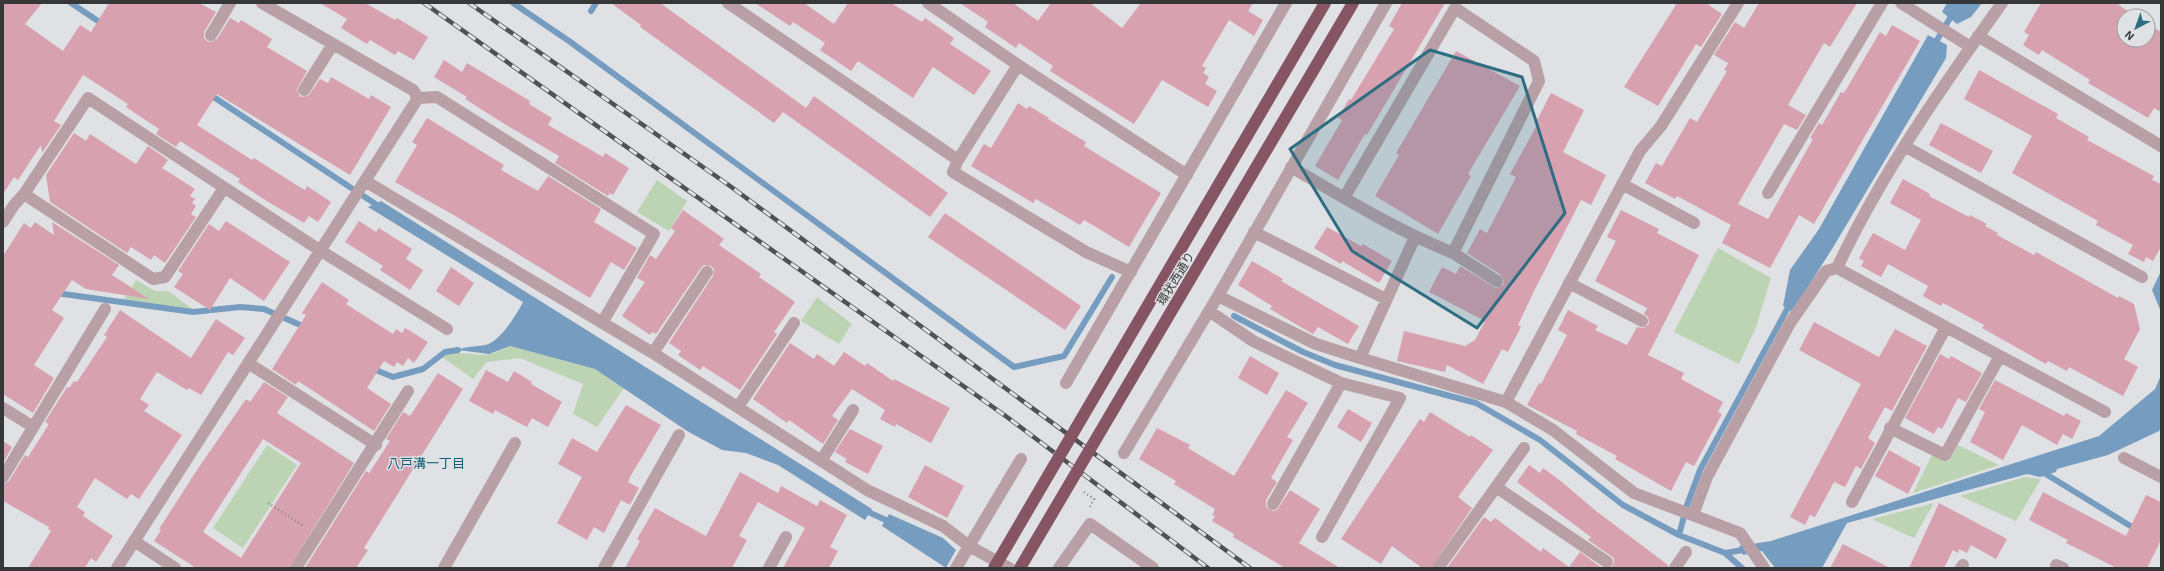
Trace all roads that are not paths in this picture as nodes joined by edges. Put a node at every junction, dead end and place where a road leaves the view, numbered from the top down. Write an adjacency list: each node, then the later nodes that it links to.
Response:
1 (230, 3): 13 (street)
2 (262, 3): 15 (street)
3 (728, 3): 22 (street)
4 (928, 3): 17 (street)
5 (1286, 3): 24 (street)
6 (1325, 3): 93 (highway, 環状西通り, bridge)
7 (1353, 3): 95 (highway, 環状西通り, bridge)
8 (1386, 3): 23 (street)
9 (1738, 3): 26 (street)
10 (1882, 3): 28 (street)
11 (1901, 3): 16 (street)
12 (2002, 3): 14 (street)
13 (211, 35)
14 (1978, 36): 16 (street); 21 (street)
15 (333, 44): 18 (street); 19 (street)
16 (1969, 46): 20 (street)
17 (1018, 65): 22 (street); 24 (street)
18 (304, 90)
19 (418, 98): 25 (street); 48 (street)
20 (1906, 146): 37 (street); 40 (street)
21 (2161, 146)
22 (958, 160): 39 (street)
23 (1291, 167): 30 (street); 33 (street)
24 (1188, 175): 39 (street)
25 (365, 181): 35 (street); 48 (street)
26 (1622, 184): 32 (street); 42 (street)
27 (224, 188): 29 (street); 29 (street); 35 (street)
28 (1768, 193)
29 (24, 194): 31 (street)
30 (1344, 198): 34 (street); 36 (street)
31 (3, 222)
32 (1694, 223)
33 (1254, 232): 43 (street); 44 (street)
34 (1415, 237): 36 (street); 44 (street)
35 (321, 251): 51 (street); 55 (street)
36 (1453, 253): 41 (street)
37 (1837, 268): 50 (street); 79 (street)
38 (707, 272): 52 (street)
39 (1131, 272): 56 (street)
40 (2142, 277)
41 (1497, 281)
42 (1570, 282): 47 (street); 59 (street)
43 (1218, 296): 46 (street); 54 (street)
44 (1386, 299): 54 (street)
45 (105, 309): 64 (street)
46 (1209, 311): 57 (street); 70 (street)
47 (1642, 321)
48 (602, 323): 52 (street)
49 (794, 323): 60 (street)
50 (1946, 327): 53 (street); 65 (street)
51 (447, 329)
52 (653, 353): 60 (street)
53 (2000, 356): 63 (street); 65 (street)
54 (1360, 358): 59 (street)
55 (248, 363): 68 (street); 82 (street)
56 (1066, 383)
57 (1341, 383): 78 (street); 81 (street)
58 (408, 391): 68 (street)
59 (1506, 402): 79 (street)
60 (738, 407): 73 (street)
61 (3, 408): 64 (street)
62 (853, 410): 73 (street)
63 (2105, 412)
64 (32, 426): 74 (street)
65 (1890, 428): 77 (street)
66 (679, 435): 90 (street)
67 (515, 443): 89 (street)
68 (376, 445): 88 (street)
69 (1524, 448): 76 (street)
70 (1124, 453)
71 (2124, 458): 75 (street)
72 (1021, 459): 83 (street)
73 (821, 460): 83 (street)
74 (3, 477)
75 (2161, 477)
76 (1496, 487): 85 (street); 98 (street)
77 (1852, 502)
78 (1273, 504)
79 (1693, 515): 100 (street)
80 (786, 537): 91 (street)
81 (1322, 537)
82 (134, 541): 86 (street); 87 (street)
83 (969, 546): 92 (street); 94 (street)
84 (1686, 552): 99 (street)
85 (1608, 562)
86 (117, 568)
87 (175, 568)
88 (296, 568)
89 (444, 568)
90 (604, 568)
91 (769, 568)
92 (956, 568)
93 (994, 568)
94 (1010, 568)
95 (1020, 568)
96 (1059, 568): 97 (street)
97 (1153, 568)
98 (1438, 568)
99 (1675, 568)
100 (1764, 568)

